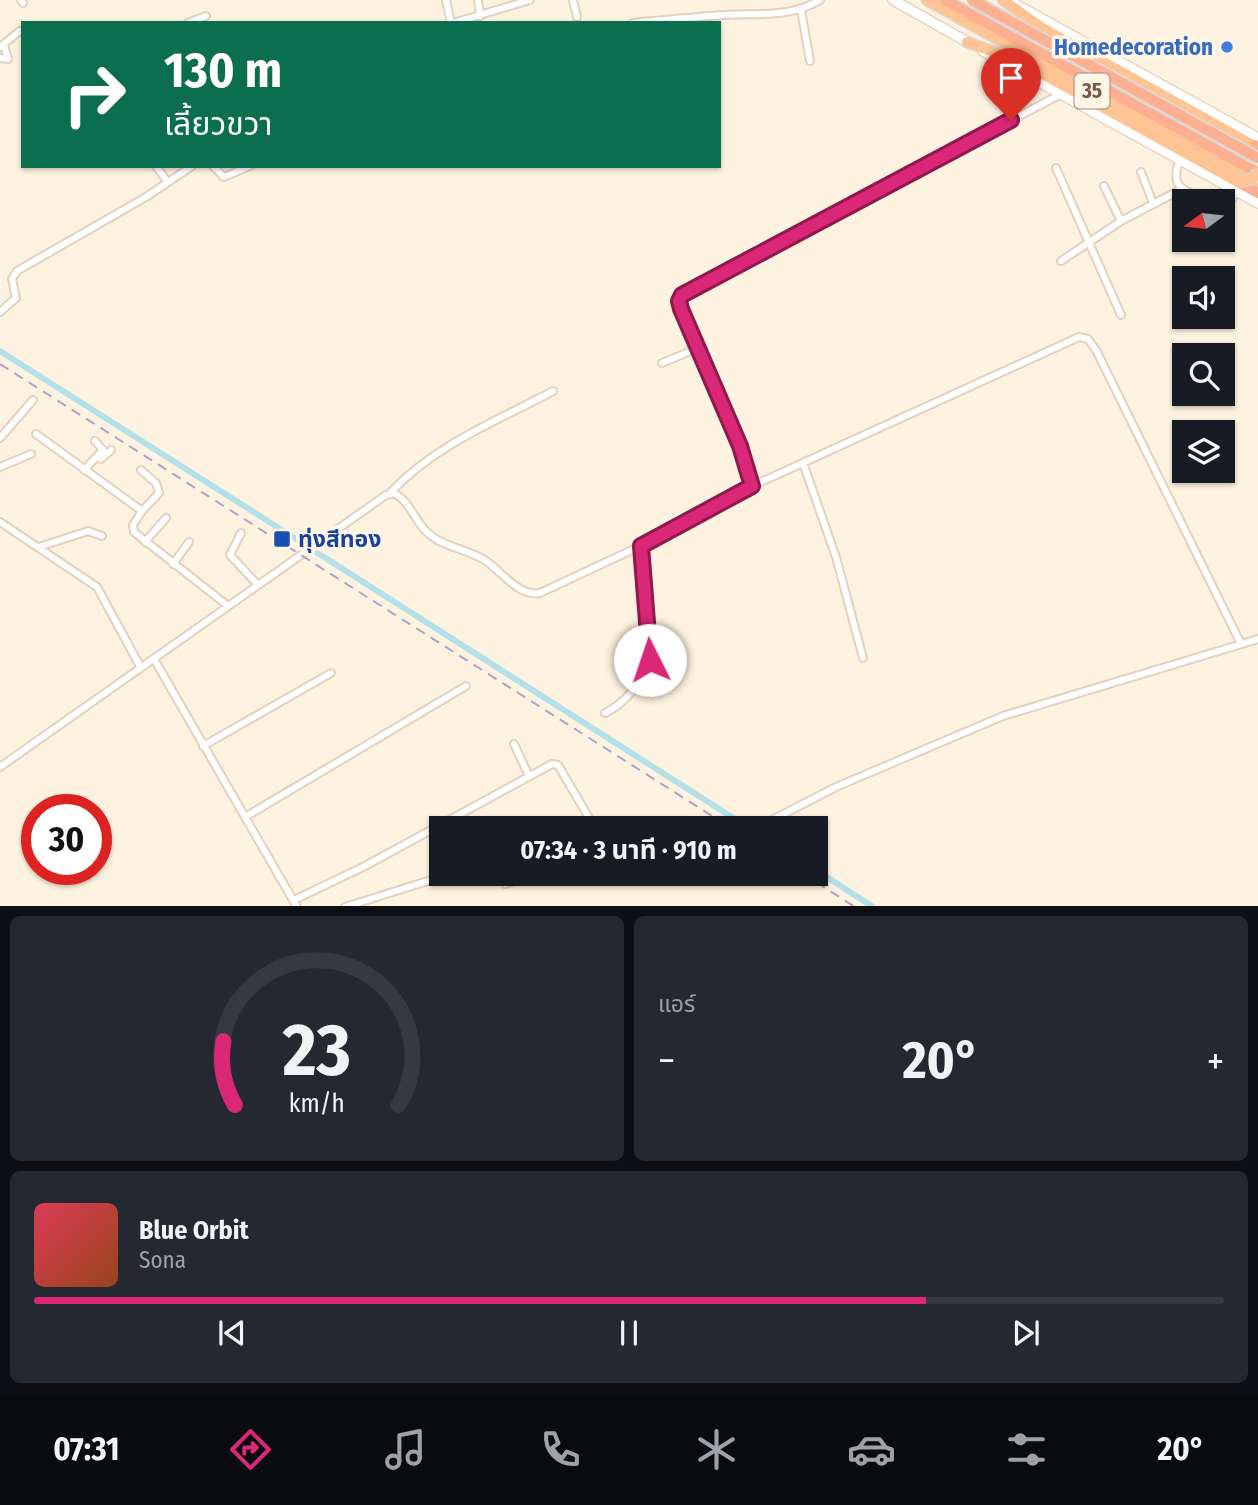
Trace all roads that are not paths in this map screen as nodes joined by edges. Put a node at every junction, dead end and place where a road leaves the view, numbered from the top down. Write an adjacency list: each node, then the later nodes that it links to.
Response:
1 (446, 0): 17 (street)
2 (478, 0): 14 (street)
3 (530, 0): 14 (street)
4 (573, 0): 15 (street)
5 (820, 0): 11 (street)
6 (893, 0): 23 (main road, 35)
7 (927, 0): 20 (highway, 35)
8 (945, 0): 38 (highway)
9 (971, 0): 12 (highway, 35); 31 (highway, bridge)
10 (1005, 0): 21 (highway); 29 (main road, 35)
11 (801, 9): 19 (street); 26 (street)
12 (986, 10): 21 (highway); 31 (highway, 35)
13 (206, 16): 16 (street)
14 (480, 16): 18 (street)
15 (578, 17)
16 (193, 21)
17 (451, 21)
18 (460, 21)
19 (654, 21)
20 (976, 27): 27 (highway); 40 (highway, 35)
21 (1041, 27): 29 (highway)
22 (20, 31): 24 (street)
23 (967, 42): 27 (highway); 28 (main road, 35)
24 (2, 46): 25 (street)
25 (0, 58)
26 (810, 61)
27 (1021, 62): 42 (highway)
28 (1061, 94): 30 (main road, 35); 53 (street)
29 (1257, 144)
30 (1180, 160): 42 (main road, 35); 43 (street)
31 (1258, 160)
32 (157, 168): 39 (street)
33 (189, 168): 39 (street)
34 (215, 168): 35 (street)
35 (245, 168)
36 (1056, 168): 49 (street)
37 (1141, 172): 46 (street)
38 (1258, 173): 42 (highway, bridge)
39 (167, 181): 51 (street)
40 (1258, 183)
41 (1104, 186): 48 (street)
42 (1237, 187): 45 (highway); 47 (main road, 35)
43 (1182, 189)
44 (1172, 193): 46 (street)
45 (1258, 193)
46 (1153, 202): 48 (street)
47 (1258, 204)
48 (1121, 221): 49 (street)
49 (1090, 244): 50 (street); 52 (street)
50 (1061, 261)
51 (0, 312)
52 (1121, 315)
53 (698, 348): 54 (street); 66 (street)
54 (662, 363)
55 (553, 391): 67 (street)
56 (33, 400): 58 (street)
57 (36, 434): 65 (street)
58 (0, 438)
59 (95, 441): 65 (street)
60 (111, 450): 65 (street)
61 (31, 454): 63 (street)
62 (803, 463): 66 (street); 81 (street); 82 (street)
63 (0, 467)
64 (141, 470): 68 (street)
65 (85, 472): 68 (street)
66 (752, 486): 75 (street)
67 (389, 494): 75 (street); 78 (street)
68 (142, 511): 73 (street)
69 (166, 518): 73 (street)
70 (0, 522): 76 (street)
71 (241, 533): 78 (street)
72 (102, 536): 76 (street)
73 (145, 542): 77 (street)
74 (189, 542): 77 (street)
75 (641, 546): 87 (street)
76 (39, 547): 84 (street)
77 (173, 564): 79 (street)
78 (258, 585): 79 (street)
79 (228, 607): 83 (street)
80 (1258, 639): 81 (street)
81 (1241, 644): 93 (street)
82 (863, 658)
83 (155, 659): 84 (street); 89 (street)
84 (141, 668): 90 (street)
85 (331, 673): 89 (street)
86 (467, 686): 94 (street)
87 (605, 713)
88 (514, 744): 91 (street)
89 (203, 746): 94 (street)
90 (0, 767)
91 (529, 776): 92 (street); 97 (street)
92 (588, 816)
93 (780, 816)
94 (245, 817): 97 (street)
95 (429, 880): 96 (street)
96 (369, 898): 98 (street); 99 (street)
97 (295, 904)
98 (345, 906)
99 (374, 906)

